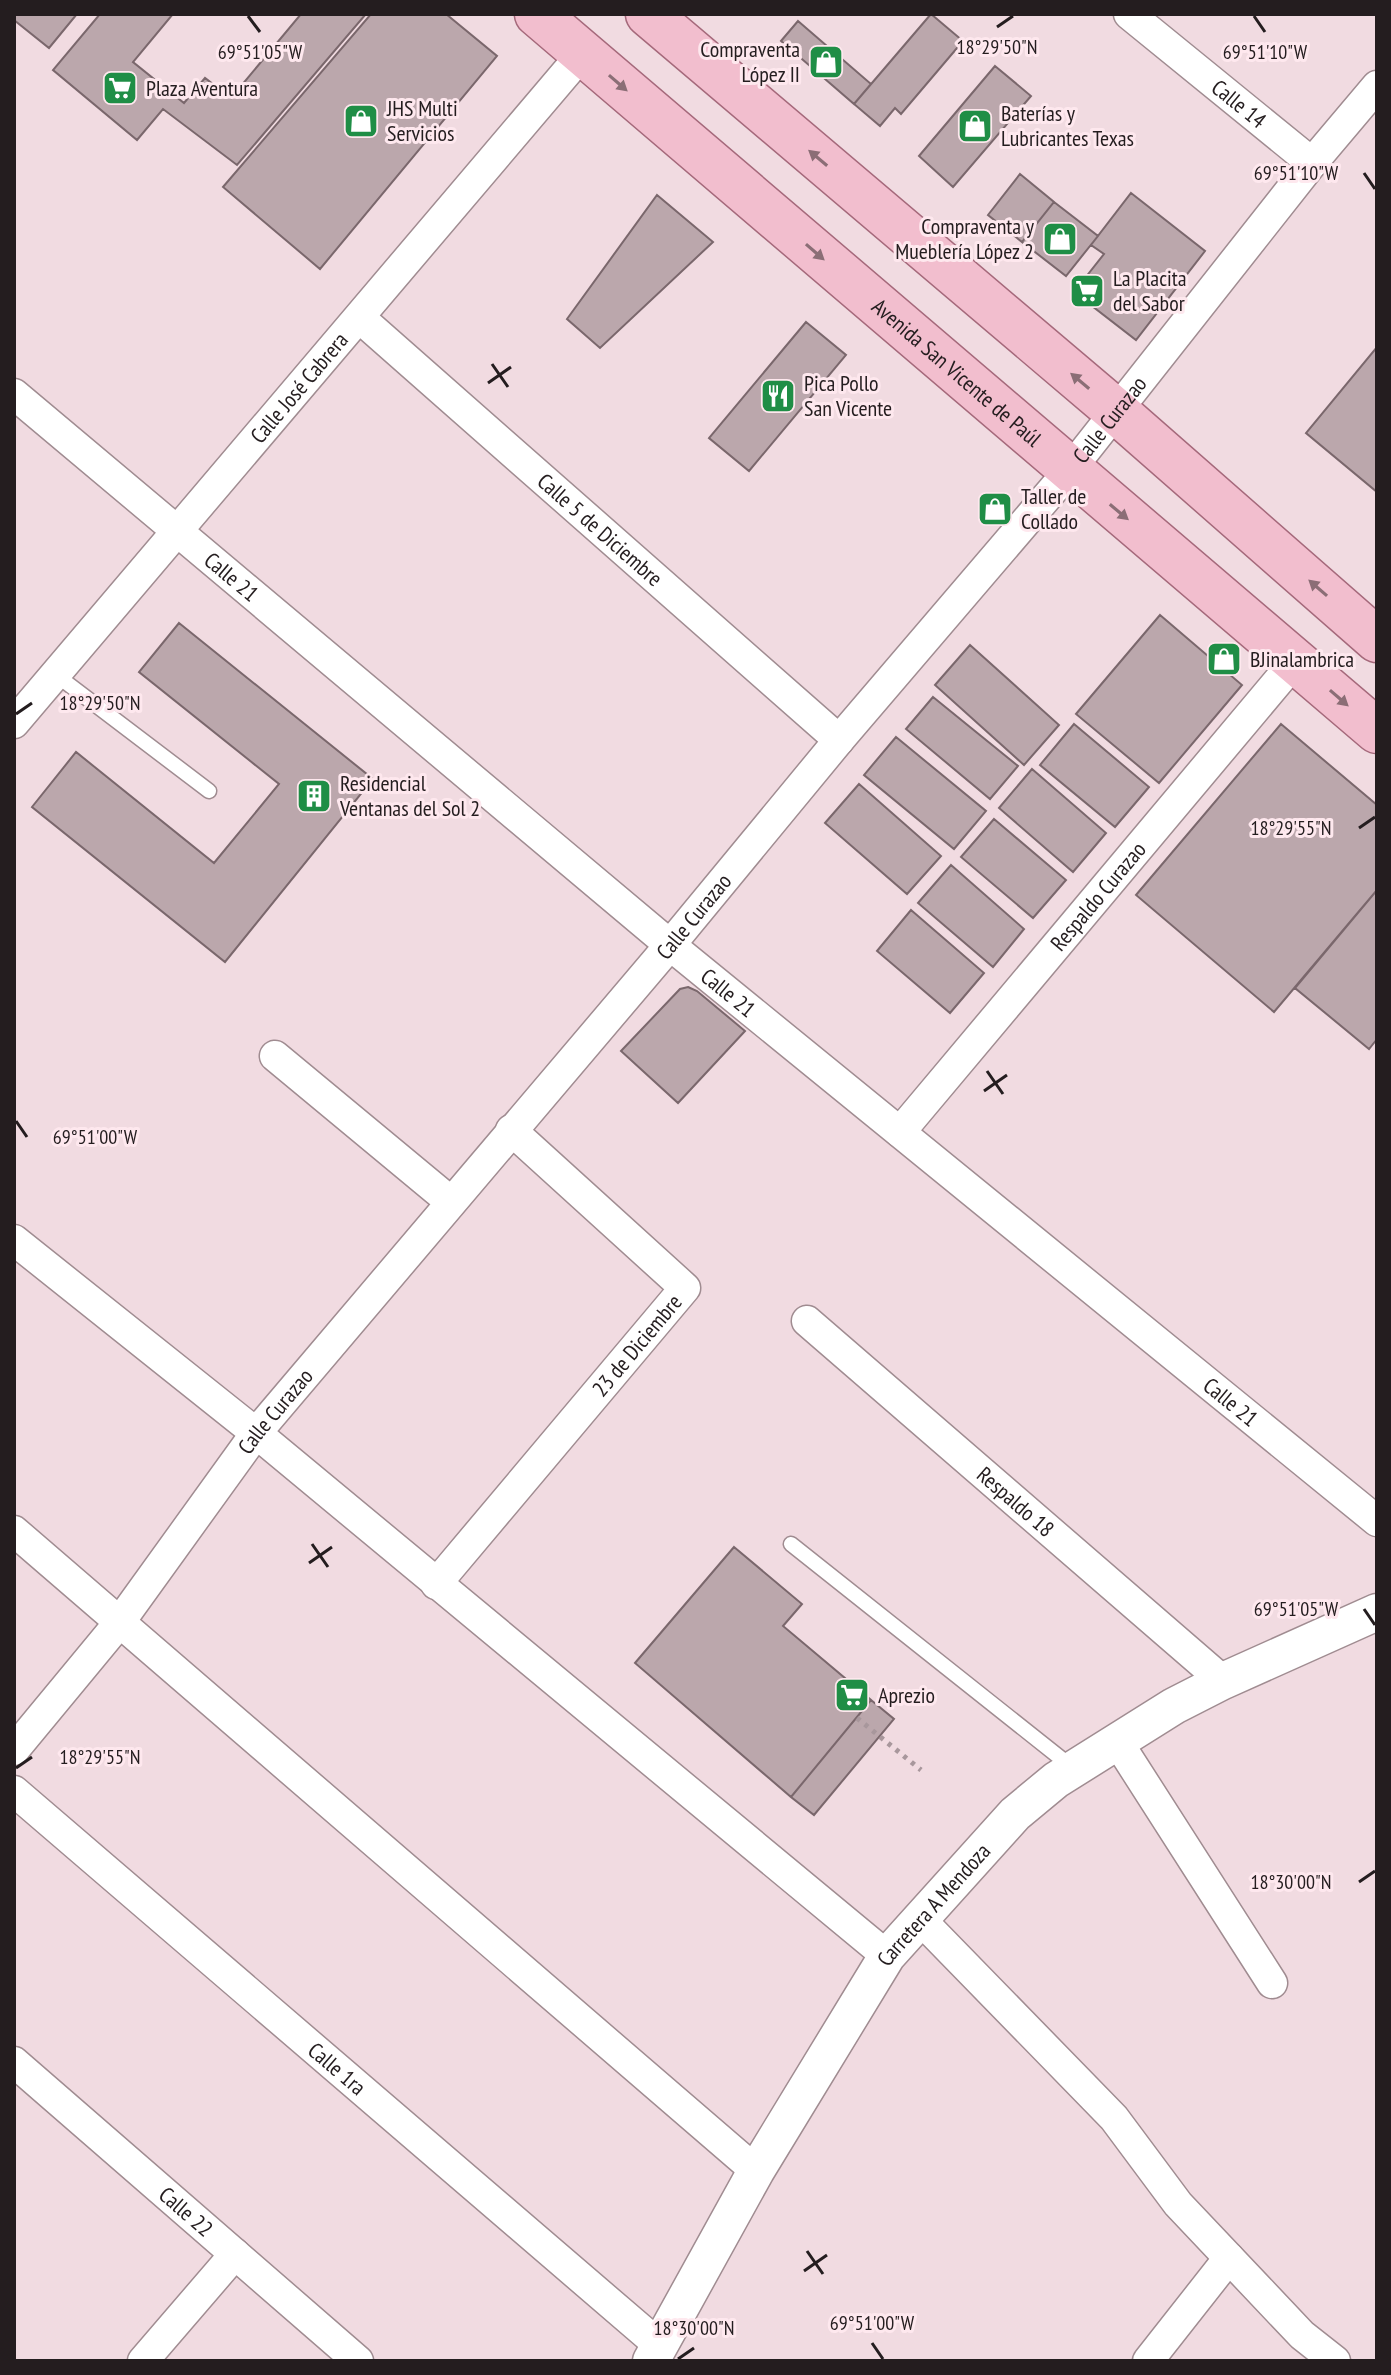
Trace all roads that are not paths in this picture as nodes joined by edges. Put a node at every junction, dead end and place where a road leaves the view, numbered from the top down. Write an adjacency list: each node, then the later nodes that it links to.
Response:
1 (537, 14): 4 (main road, Avenida San Vicente de Paúl)
2 (648, 14): 9 (main road, one-way to 2)
3 (1129, 14): 6 (street, Calle 14)
4 (583, 53): 7 (street, Calle José Cabrera); 10 (main road, Avenida San Vicente de Paúl, one-way to 10)
5 (1377, 86): 6 (street, Calle Curazao)
6 (1312, 163): 9 (street, Calle Curazao)
7 (360, 318): 11 (street, Calle José Cabrera); 17 (street, Calle 5 de Diciembre)
8 (14, 394): 11 (street, Calle 21)
9 (1117, 412): 10 (street, Calle Curazao); 12 (main road, one-way to 9)
10 (1069, 471): 13 (main road, Avenida San Vicente de Paúl, one-way to 13); 17 (street, Calle Curazao)
11 (176, 531): 14 (street, Calle José Cabrera); 19 (street, Calle 21)
12 (1377, 640)
13 (1296, 660): 16 (main road, Avenida San Vicente de Paúl, one-way to 16); 22 (street, Respaldo Curazao)
14 (55, 674): 15 (street, Calle José Cabrera); 18 (lane)
15 (14, 723)
16 (1377, 731)
17 (839, 740): 19 (street, Calle Curazao)
18 (209, 791)
19 (670, 945): 21 (street, Calle Curazao); 22 (street, Calle 21)
20 (275, 1056): 23 (street)
21 (511, 1130): 23 (street, Calle Curazao); 30 (street, 23 de Diciembre)
22 (900, 1132): 27 (street, Calle 21)
23 (451, 1202): 26 (street, Calle Curazao)
24 (14, 1240): 26 (street)
25 (807, 1321): 33 (street, Respaldo 18)
26 (256, 1433): 30 (street); 32 (street, Calle Curazao)
27 (1377, 1521)
28 (14, 1531): 32 (street)
29 (791, 1544): 36 (lane)
30 (436, 1584): 39 (street)
31 (1377, 1612): 33 (street, Carretera A Mendoza)
32 (119, 1623): 35 (street, Calle Curazao); 42 (street)
33 (1223, 1681): 34 (street, Carretera A Mendoza)
34 (1117, 1741): 36 (street, Carretera A Mendoza); 40 (street)
35 (14, 1750)
36 (1073, 1768): 38 (street, Carretera A Mendoza)
37 (14, 1791): 45 (street, Calle 1ra)
38 (919, 1918): 39 (street, Carretera A Mendoza); 44 (street)
39 (887, 1956): 42 (street, Carretera A Mendoza)
40 (1272, 1983)
41 (14, 2062): 43 (street, Calle 22)
42 (756, 2171): 45 (street, Carretera A Mendoza)
43 (235, 2254): 46 (street); 47 (street, Calle 22)
44 (1229, 2258): 48 (street); 49 (street)
45 (655, 2353)
46 (143, 2361)
47 (358, 2361)
48 (1148, 2361)
49 (1335, 2361)

